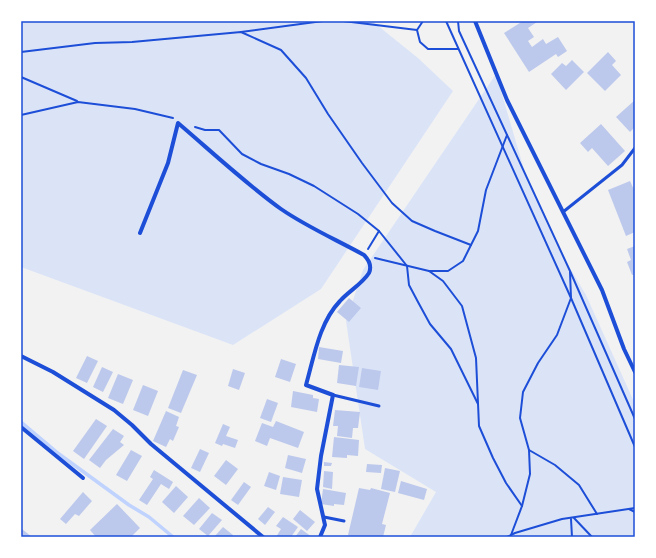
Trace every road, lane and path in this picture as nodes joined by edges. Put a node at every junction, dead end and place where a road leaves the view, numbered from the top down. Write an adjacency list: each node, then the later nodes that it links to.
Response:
1 (323, 21): 8 (path)
2 (343, 21): 7 (path)
3 (423, 21): 7 (path)
4 (446, 21): 9 (path)
5 (458, 21): 15 (path)
6 (475, 21): 18 (street)
7 (418, 30): 9 (path)
8 (241, 32): 10 (path); 21 (path)
9 (458, 49): 16 (path)
10 (21, 52)
11 (21, 77): 12 (path)
12 (78, 102): 13 (path); 14 (path)
13 (21, 115)
14 (178, 122): 20 (street); 22 (street)
15 (507, 135): 16 (path); 24 (path)
16 (502, 146): 21 (path); 25 (path)
17 (635, 148): 18 (lane)
18 (563, 212): 27 (street)
19 (379, 231): 22 (path)
20 (140, 234)
21 (471, 245): 23 (path)
22 (364, 255): 23 (path); 28 (street)
23 (429, 271): 35 (path)
24 (570, 271): 25 (path); 30 (path)
25 (570, 298): 32 (path); 33 (path)
26 (21, 356): 45 (street)
27 (635, 372)
28 (333, 395): 29 (lane); 40 (street)
29 (379, 406)
30 (635, 419)
31 (21, 427): 34 (street)
32 (635, 448)
33 (530, 450): 35 (path); 39 (path)
34 (83, 478)
35 (522, 506): 44 (path)
36 (635, 508): 37 (path)
37 (628, 509): 38 (path); 39 (path)
38 (635, 512)
39 (597, 514): 41 (path)
40 (324, 517): 42 (lane); 46 (street)
41 (573, 518): 43 (path); 49 (path); 50 (path)
42 (344, 521)
43 (515, 533): 44 (path); 48 (path)
44 (511, 535): 47 (path)
45 (263, 537)
46 (320, 537)
47 (507, 537)
48 (516, 537)
49 (572, 537)
50 (592, 537)

